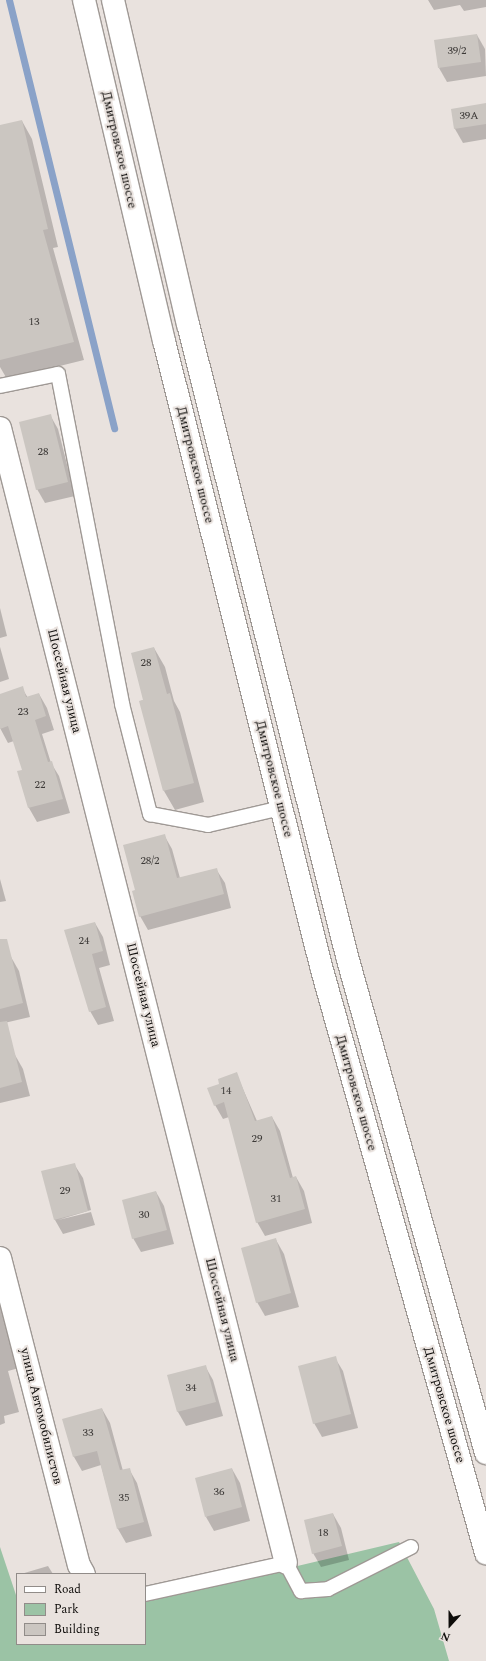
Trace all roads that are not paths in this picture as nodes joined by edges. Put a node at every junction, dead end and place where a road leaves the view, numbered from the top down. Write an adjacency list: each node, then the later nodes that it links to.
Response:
1 (84, 0): 5 (main road, Дмитровское шоссе)
2 (113, 0): 7 (main road, Дмитровское шоссе)
3 (0, 386): 5 (lane)
4 (0, 428): 10 (main road, Шоссейная улица)
5 (281, 808): 9 (main road, Дмитровское шоссе)
6 (0, 1258): 11 (main road, улица Автомобилистов)
7 (486, 1453)
8 (411, 1547): 10 (lane)
9 (486, 1553)
10 (286, 1563): 12 (lane)
11 (83, 1573)
12 (146, 1594)

